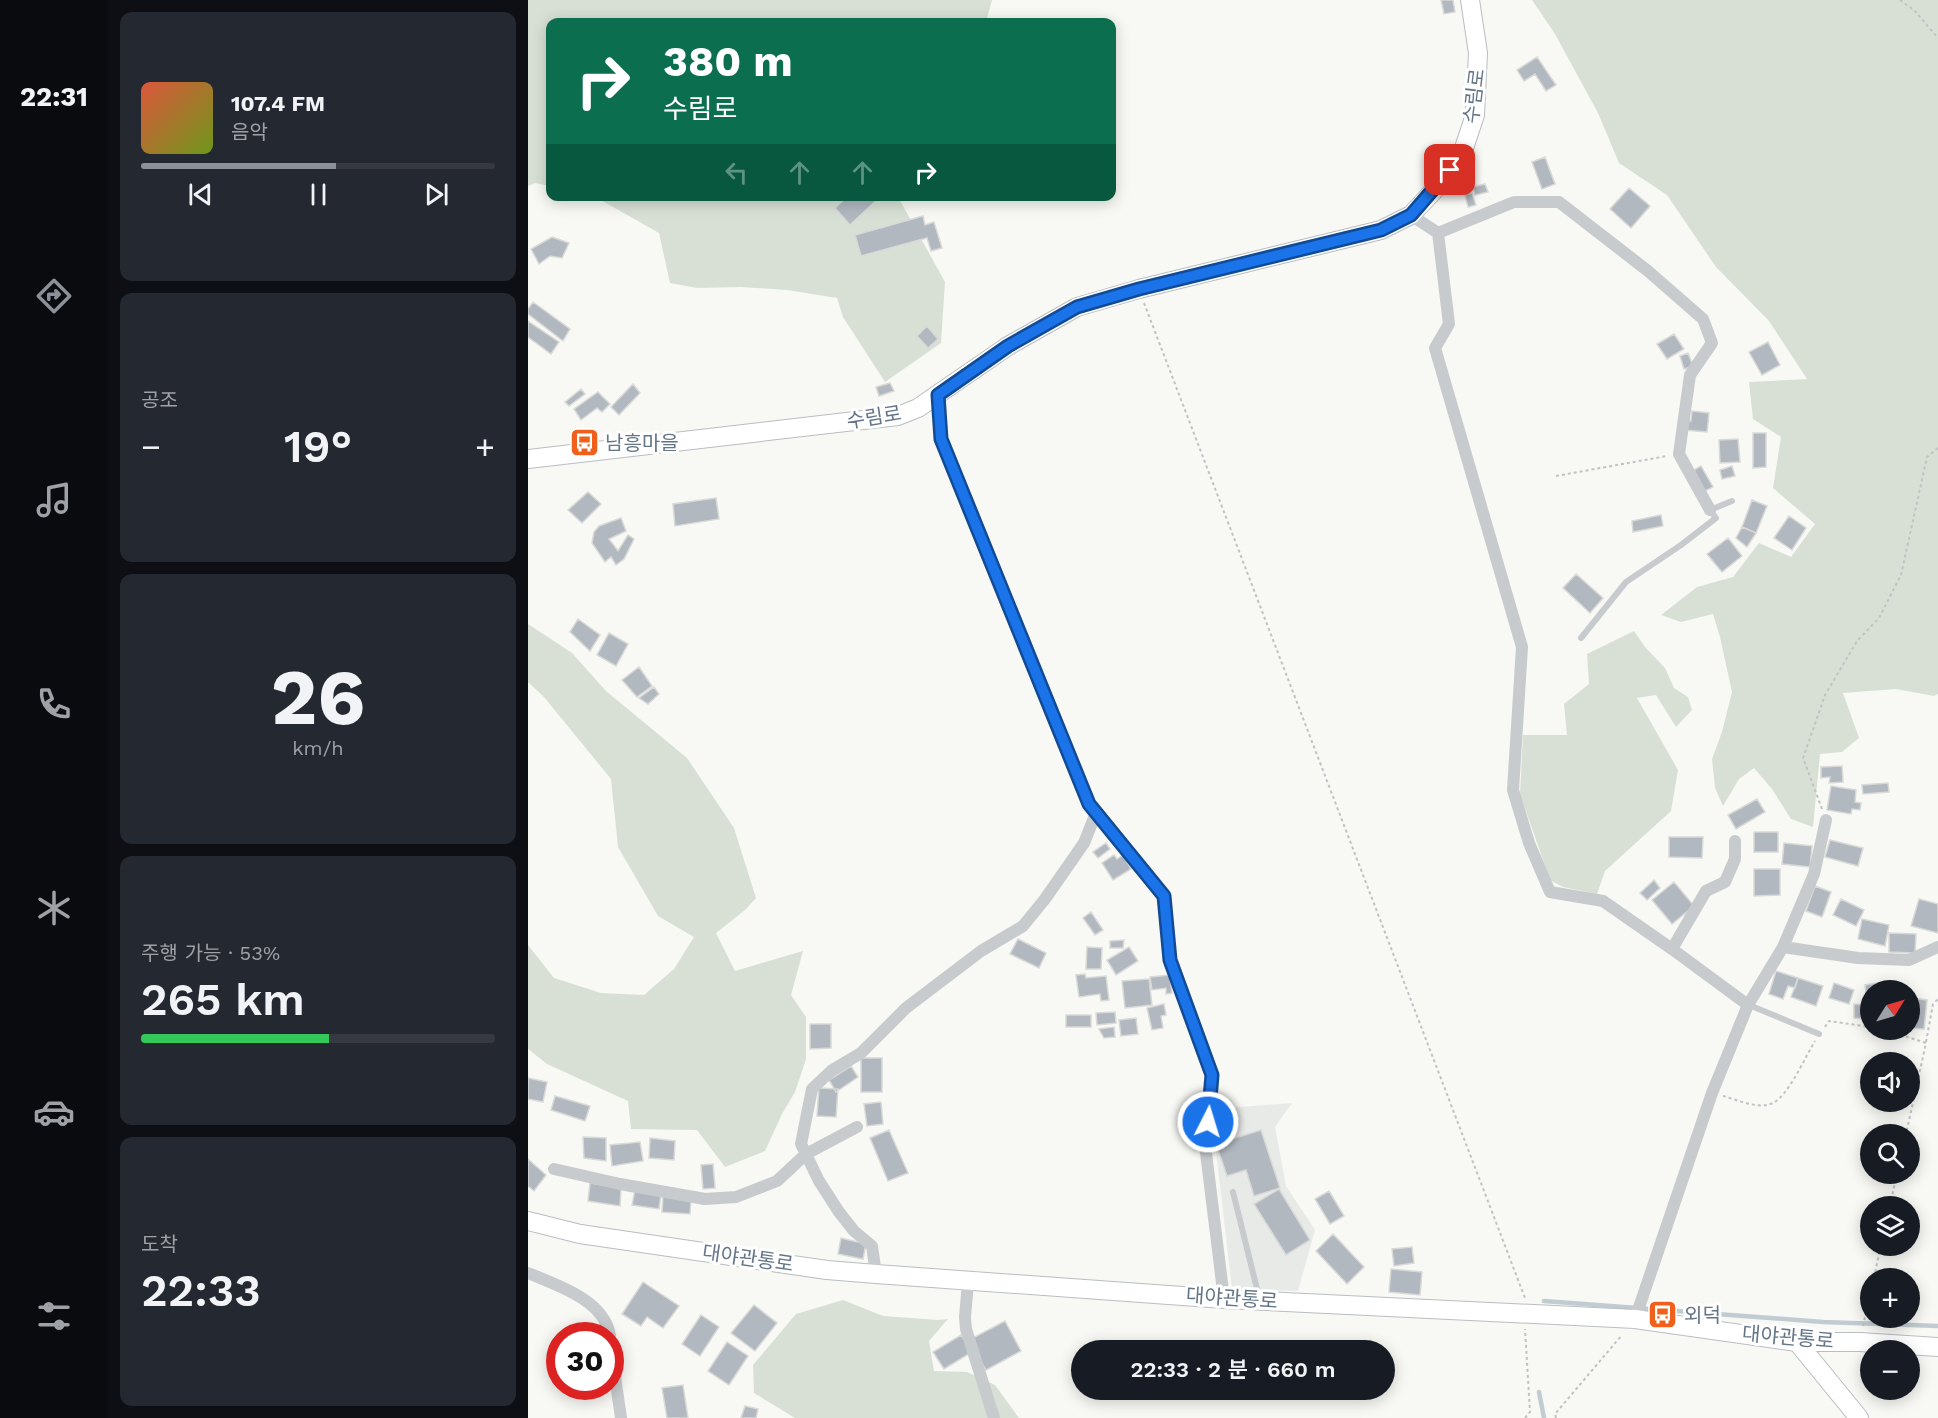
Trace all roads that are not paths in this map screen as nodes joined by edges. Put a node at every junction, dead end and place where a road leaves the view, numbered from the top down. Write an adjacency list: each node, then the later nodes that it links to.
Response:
1 (1470, 0): 2 (main road, 수림로)
2 (1411, 215): 3 (street); 4 (main road, 수림로)
3 (1438, 233): 7 (street); 14 (street)
4 (938, 395): 5 (main road, 수림로); 9 (street)
5 (528, 459)
6 (1732, 501): 7 (lane)
7 (1710, 510): 8 (lane)
8 (1581, 638)
9 (1096, 813): 18 (street); 25 (street)
10 (1827, 820): 13 (street)
11 (1735, 841): 14 (street)
12 (1938, 946): 13 (street)
13 (1783, 947): 15 (street)
14 (1672, 949): 15 (street)
15 (1748, 1005): 16 (lane); 27 (street)
16 (1819, 1034)
17 (858, 1128): 18 (street)
18 (806, 1154): 19 (street); 23 (street)
19 (554, 1169)
20 (1233, 1192): 26 (lane)
21 (528, 1221): 23 (main road, 대야관통로)
22 (528, 1273): 28 (street)
23 (876, 1274): 24 (main road, 대야관통로)
24 (968, 1282): 25 (main road, 대야관통로); 33 (street)
25 (1224, 1299): 26 (main road, 대야관통로)
26 (1260, 1301): 27 (main road, 대야관통로)
27 (1637, 1312): 29 (main road, 대야관통로)
28 (608, 1322)
29 (1797, 1342): 30 (main road, 대야관통로); 34 (main road)
30 (1938, 1347)
31 (618, 1400): 32 (street)
32 (621, 1418)
33 (994, 1418)
34 (1859, 1418)

